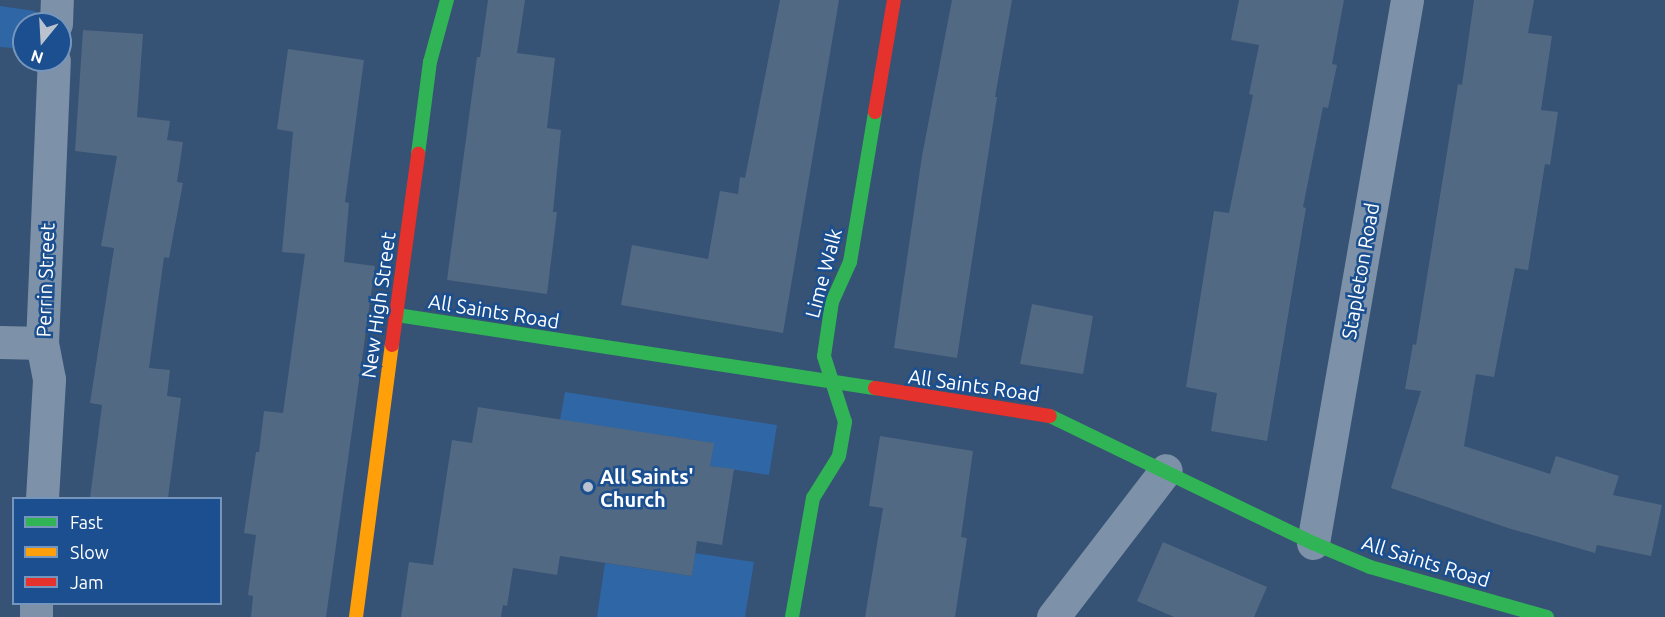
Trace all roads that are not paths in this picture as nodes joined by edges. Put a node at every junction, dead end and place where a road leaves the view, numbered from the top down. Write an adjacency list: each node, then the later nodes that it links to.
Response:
1 (447, 0): 5 (street, New High Street)
2 (894, 0): 8 (street, Lime Walk)
3 (1407, 0): 11 (street, Stapleton Road)
4 (53, 72): 7 (street, Perrin Street)
5 (397, 315): 8 (street, All Saints Road); 12 (street, New High Street)
6 (0, 342): 7 (street)
7 (42, 343): 10 (street, Perrin Street)
8 (832, 383): 9 (street, All Saints Road); 13 (street, Lime Walk)
9 (1166, 470): 11 (street, All Saints Road); 14 (street)
10 (42, 497)
11 (1313, 543): 15 (street, All Saints Road)
12 (356, 617)
13 (792, 617)
14 (1053, 617)
15 (1546, 617)

